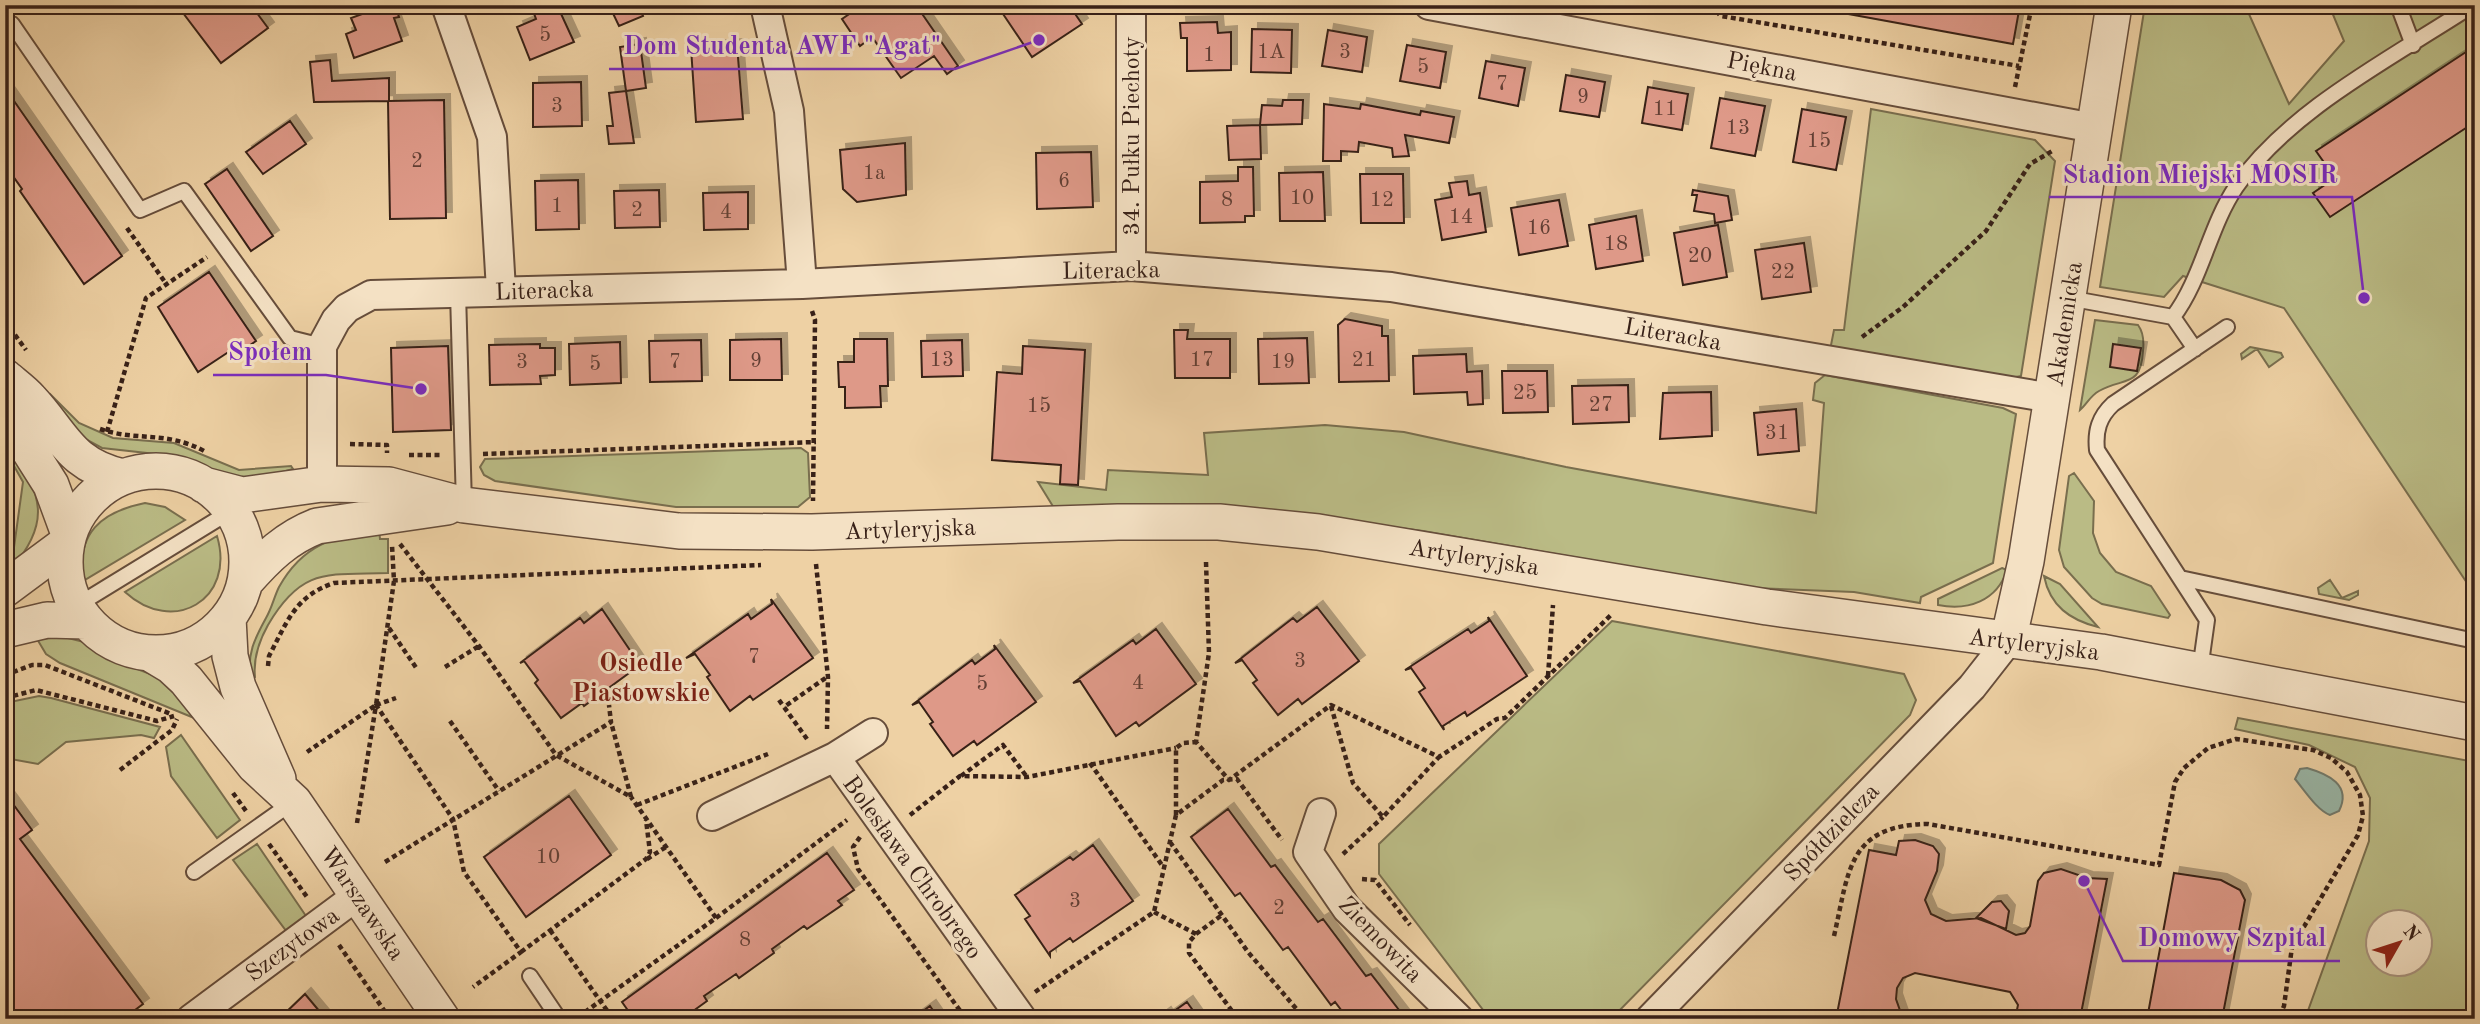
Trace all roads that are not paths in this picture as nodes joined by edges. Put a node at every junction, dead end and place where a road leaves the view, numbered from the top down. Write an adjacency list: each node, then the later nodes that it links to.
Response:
1 (446, 5): 13 (street)
2 (765, 5): 12 (street)
3 (1131, 5): 11 (street, 34. Pułku Piechoty)
4 (1429, 5): 10 (street, Piękna)
5 (2114, 5): 10 (street, Akademicka)
6 (2398, 5): 9 (lane)
7 (2473, 5): 9 (lane)
8 (12, 24): 18 (lane)
9 (2413, 45): 16 (lane)
10 (2079, 136): 15 (street, Akademicka)
11 (1131, 266): 12 (street, Literacka); 21 (street, Literacka)
12 (802, 284): 13 (street, Literacka)
13 (501, 290): 14 (street, Literacka)
14 (457, 293): 18 (street, Literacka); 26 (lane)
15 (2068, 298): 16 (lane); 21 (street, Akademicka)
16 (2173, 317): 19 (lane)
17 (2227, 327): 19 (lane)
18 (322, 346): 25 (street)
19 (2195, 349): 29 (lane)
20 (5, 377): 24 (street)
21 (2052, 398): 35 (street, Akademicka)
22 (5, 412): 28 (street)
23 (208, 471): 24 (street, Artyleryjska); 25 (street, Artyleryjska); 27 (street)
24 (123, 478): 28 (street)
25 (322, 484): 26 (street, Artyleryjska)
26 (464, 505): 30 (street, Artyleryjska); 35 (street, Artyleryjska)
27 (231, 511): 30 (street); 32 (lane)
28 (68, 538): 31 (street); 32 (street)
29 (2179, 578): 36 (lane); 38 (lane)
30 (245, 582): 33 (street)
31 (5, 589)
32 (81, 614): 34 (street); 37 (street)
33 (228, 618): 37 (street); 42 (street, Warszawska)
34 (5, 630)
35 (2008, 641): 38 (street, Artyleryjska); 53 (street, Spółdzielcza)
36 (2475, 641)
37 (151, 654): 42 (street, Warszawska)
38 (2200, 670): 39 (street, Artyleryjska)
39 (2475, 723)
40 (873, 733): 41 (street)
41 (835, 757): 44 (street, Bolesława Chrobrego); 48 (street, Bolesława Chrobrego)
42 (288, 795): 45 (lane); 46 (street, Warszawska)
43 (1321, 813): 52 (street, Ziemowita)
44 (712, 816)
45 (194, 872)
46 (358, 895): 49 (street, Szczytowa); 50 (street, Warszawska)
47 (530, 976): 51 (lane)
48 (1024, 1008)
49 (191, 1019)
50 (442, 1019)
51 (559, 1019)
52 (1459, 1019)
53 (1650, 1019)

